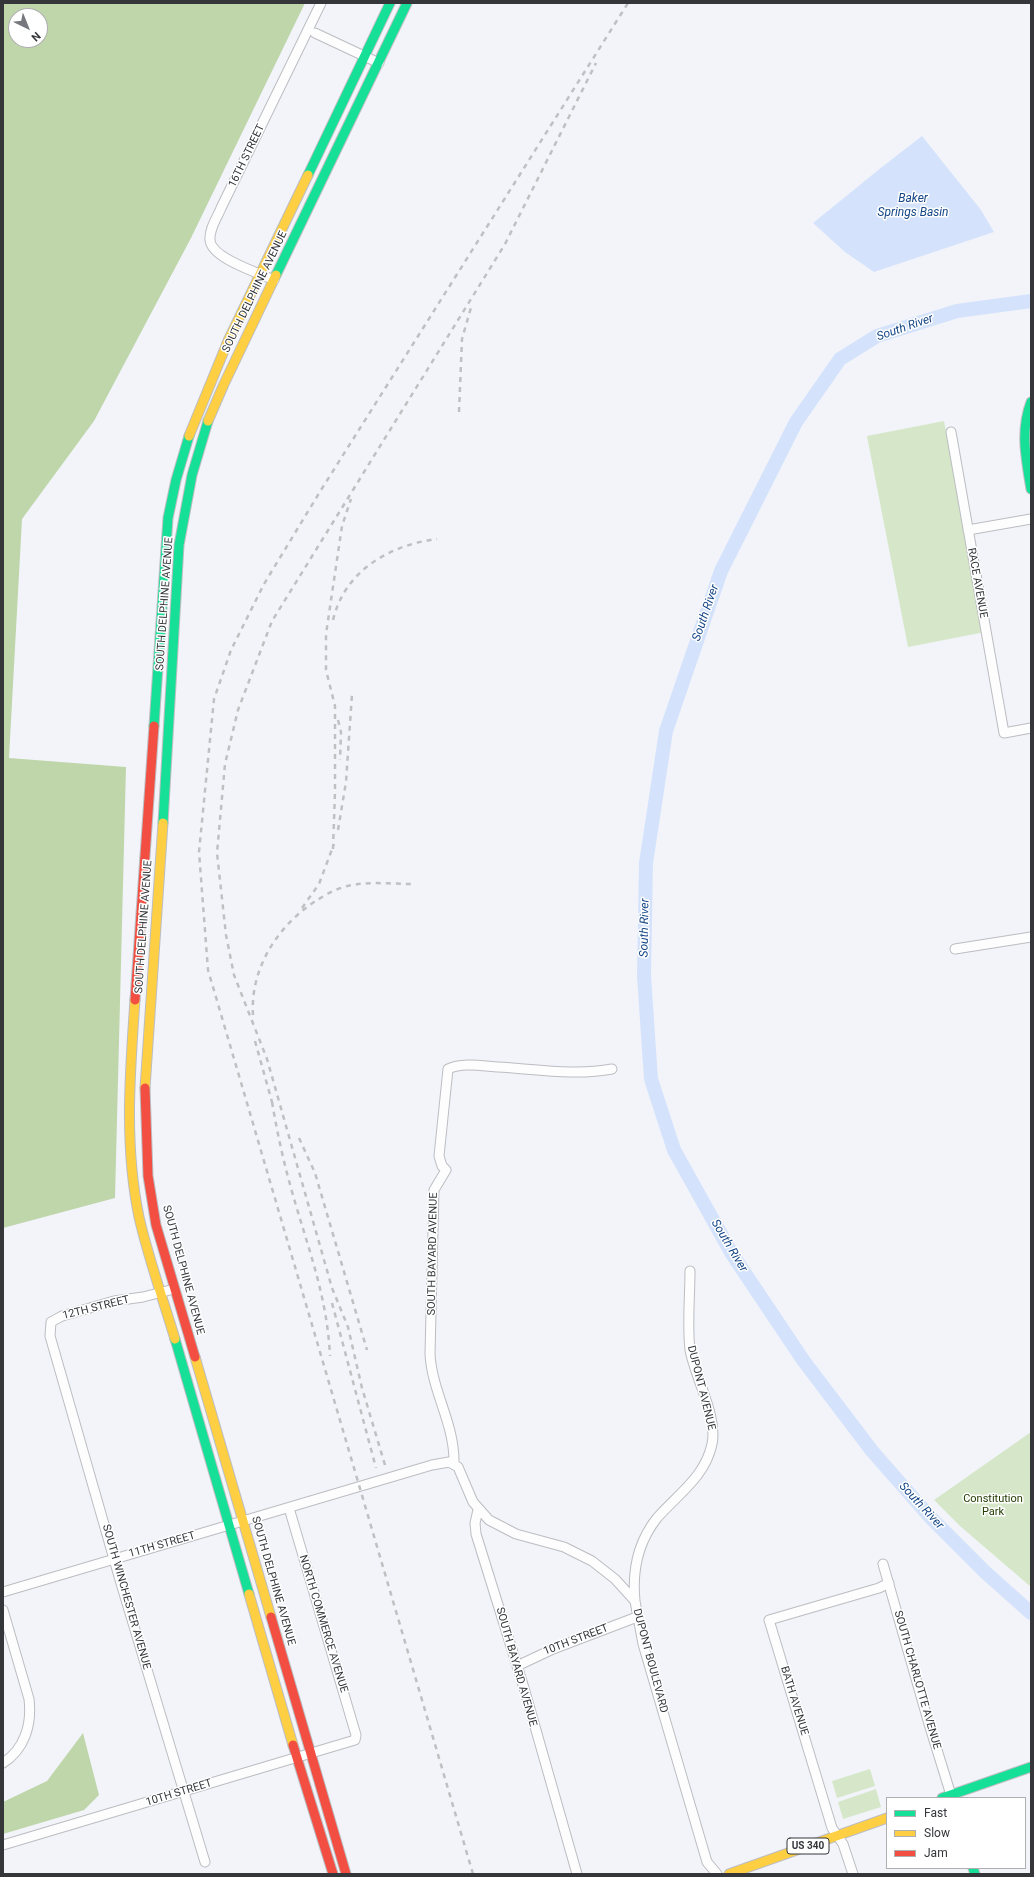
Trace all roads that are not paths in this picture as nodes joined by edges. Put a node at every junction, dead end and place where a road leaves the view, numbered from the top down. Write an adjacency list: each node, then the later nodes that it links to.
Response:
1 (321, 3): 7 (street, 16TH STREET)
2 (390, 3): 5 (main road, SOUTH DELPHINE AVENUE)
3 (407, 3): 6 (main road, SOUTH DELPHINE AVENUE)
4 (315, 33): 5 (street)
5 (365, 56): 6 (street); 7 (main road, SOUTH DELPHINE AVENUE)
6 (379, 63): 8 (main road, SOUTH DELPHINE AVENUE)
7 (261, 274): 8 (street, 16TH STREET); 20 (main road, SOUTH DELPHINE AVENUE)
8 (274, 280): 19 (main road, SOUTH DELPHINE AVENUE)
9 (1031, 402): 11 (main road)
10 (951, 432): 13 (street, RACE AVENUE)
11 (1031, 489)
12 (1031, 519): 13 (street)
13 (968, 530): 14 (street, RACE AVENUE)
14 (1031, 728)
15 (1031, 937): 16 (street)
16 (955, 949)
17 (612, 1069): 22 (street, SOUTH BAYARD AVENUE)
18 (690, 1271): 31 (street, DUPONT AVENUE)
19 (174, 1289): 20 (street, 12TH STREET); 25 (main road, SOUTH DELPHINE AVENUE)
20 (160, 1293): 21 (street, 12TH STREET); 26 (main road, SOUTH DELPHINE AVENUE)
21 (49, 1330): 27 (street, SOUTH WINCHESTER AVENUE)
22 (454, 1464): 23 (street); 24 (street)
23 (289, 1508): 25 (street); 35 (street, NORTH COMMERCE AVENUE)
24 (478, 1510): 31 (street, DUPONT BOULEVARD); 34 (street, SOUTH BAYARD AVENUE)
25 (243, 1520): 26 (street); 36 (main road, SOUTH DELPHINE AVENUE)
26 (230, 1525): 27 (street, 11TH STREET); 37 (main road, SOUTH DELPHINE AVENUE)
27 (114, 1559): 30 (street, 11TH STREET); 40 (street, SOUTH WINCHESTER AVENUE)
28 (883, 1564): 29 (street, SOUTH CHARLOTTE AVENUE)
29 (889, 1583): 41 (street, SOUTH CHARLOTTE AVENUE); 43 (street, BATH AVENUE)
30 (3, 1592)
31 (635, 1601): 33 (street, DUPONT BOULEVARD)
32 (3, 1610): 38 (street)
33 (637, 1617): 34 (street, 10TH STREET); 49 (street, DUPONT BOULEVARD)
34 (516, 1666): 48 (street, SOUTH BAYARD AVENUE)
35 (355, 1740): 36 (street, 10TH STREET)
36 (311, 1754): 37 (street, 10TH STREET); 47 (main road, SOUTH DELPHINE AVENUE)
37 (297, 1758): 40 (street, 10TH STREET); 46 (main road, SOUTH DELPHINE AVENUE)
38 (3, 1763)
39 (1031, 1767): 41 (main road)
40 (184, 1791): 44 (street, 10TH STREET); 45 (street, SOUTH WINCHESTER AVENUE)
41 (952, 1796)
42 (886, 1818): 43 (main road, US 340)
43 (837, 1835): 50 (main road, US 340); 51 (street, BATH AVENUE)
44 (3, 1845)
45 (205, 1862)
46 (333, 1874)
47 (346, 1874)
48 (577, 1874)
49 (717, 1874)
50 (728, 1874)
51 (853, 1874)

